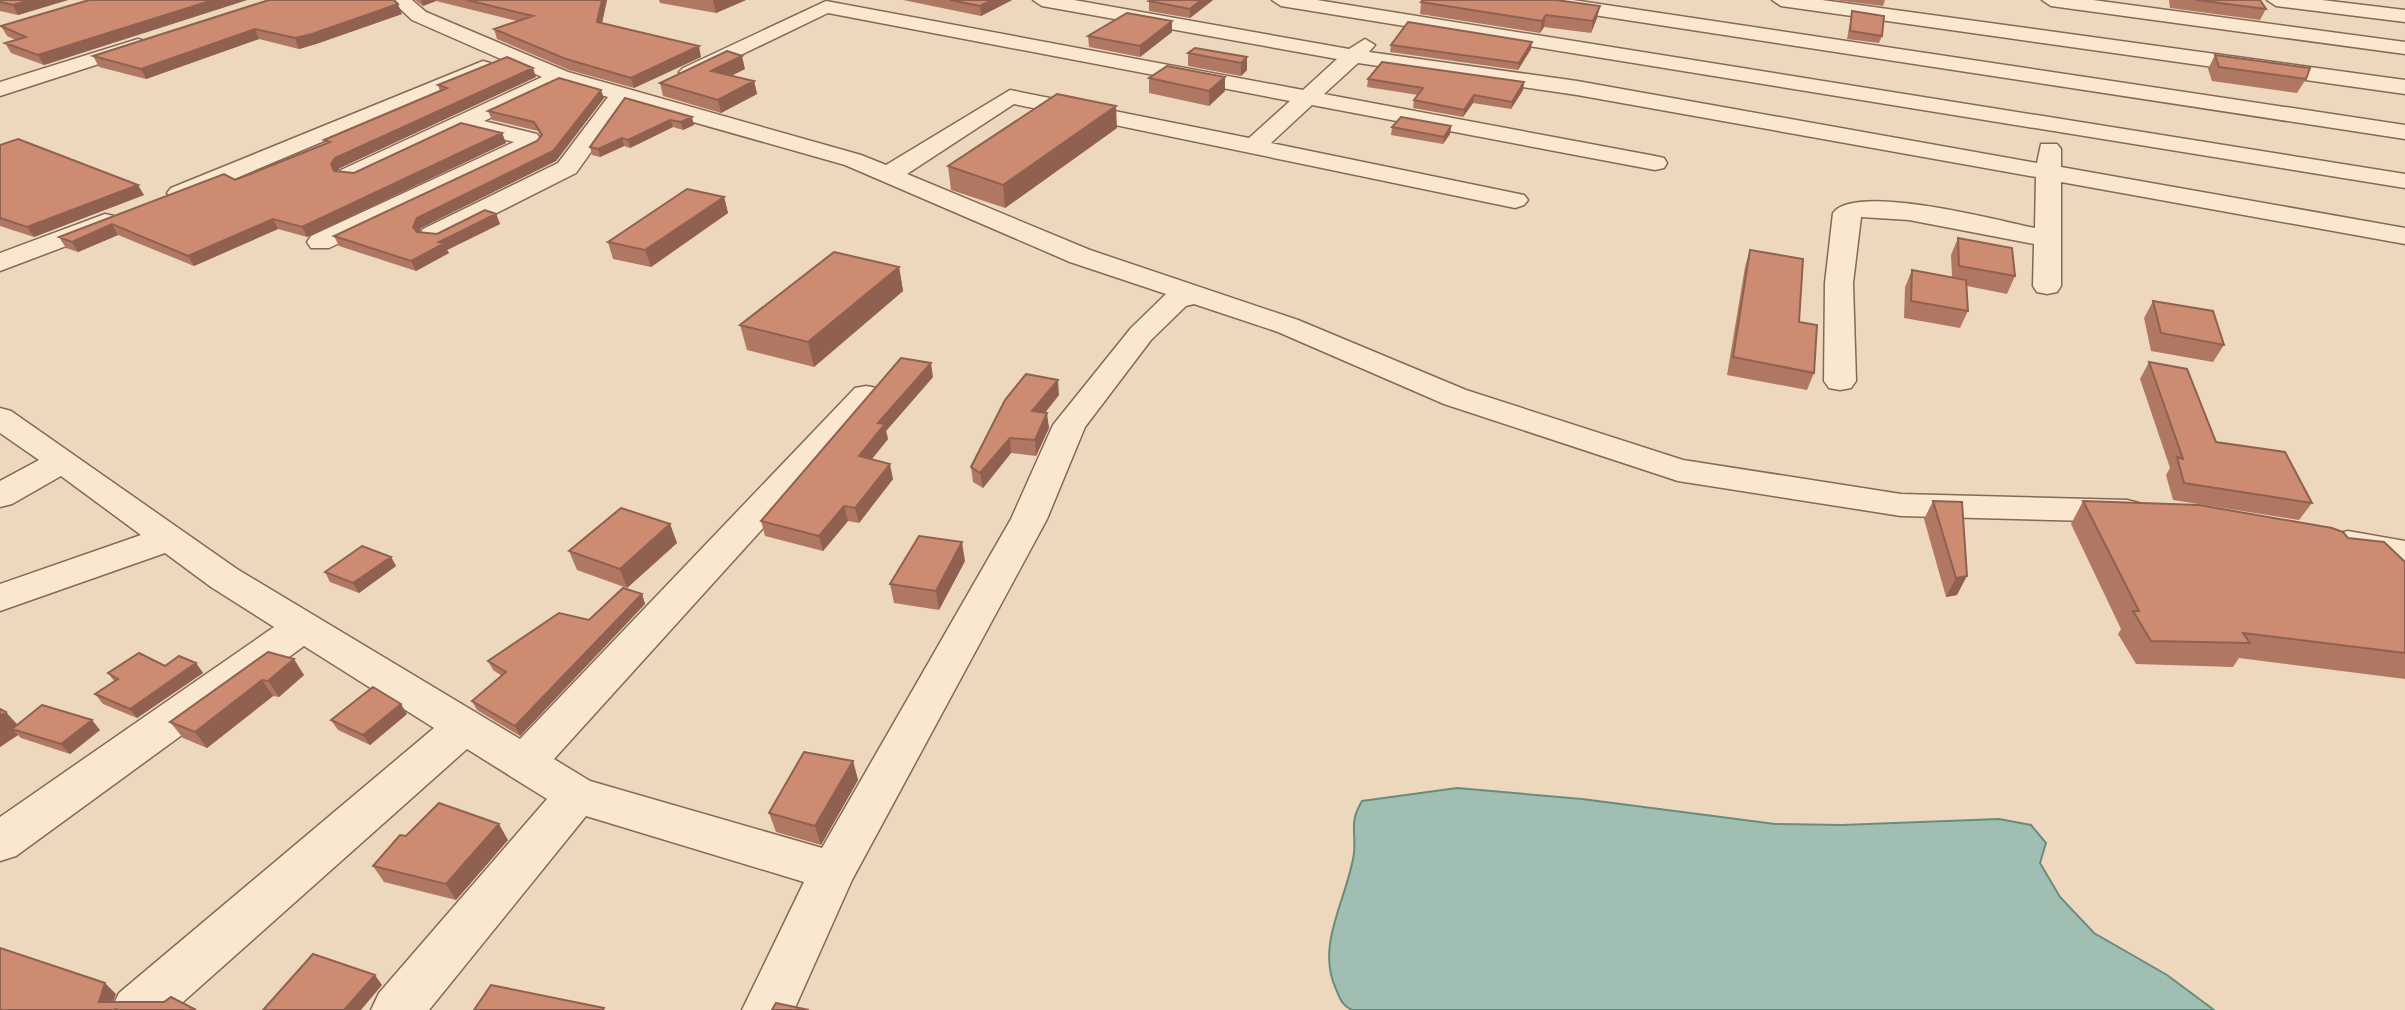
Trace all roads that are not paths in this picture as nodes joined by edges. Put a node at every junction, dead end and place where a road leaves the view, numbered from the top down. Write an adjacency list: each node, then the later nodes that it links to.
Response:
1 (400, 0): 16 (street)
2 (1042, 0): 17 (street)
3 (1281, 0): 12 (street)
4 (1409, 0): 12 (street)
5 (1535, 0): 18 (street)
6 (1781, 0): 13 (street)
7 (2045, 0): 8 (street)
8 (2051, 0): 13 (street); 15 (street)
9 (2276, 0): 11 (street)
10 (833, 4): 22 (street); 23 (street)
11 (2405, 16)
12 (1391, 18): 17 (street); 25 (street)
13 (2052, 37): 18 (street); 20 (street)
14 (157, 39): 21 (street)
15 (2405, 48)
16 (509, 56): 19 (street); 34 (street)
17 (1354, 56): 23 (street); 29 (street)
18 (2047, 75): 25 (street); 26 (street)
19 (559, 77): 22 (street); 24 (street)
20 (2405, 87)
21 (0, 89)
22 (649, 89): 31 (street); 36 (street)
23 (1305, 99): 27 (street); 28 (street)
24 (458, 122): 30 (street); 39 (street)
25 (2048, 122): 29 (street); 32 (street)
26 (2405, 132)
27 (1254, 146): 31 (street); 33 (street)
28 (1655, 163)
29 (2049, 173): 37 (street); 38 (street)
30 (350, 175)
31 (888, 175): 42 (street)
32 (2405, 181)
33 (1515, 200)
34 (152, 204)
35 (128, 213): 40 (street)
36 (432, 235)
37 (2405, 236)
38 (2045, 238): 41 (street); 43 (street)
39 (320, 242)
40 (0, 263)
41 (2047, 286)
42 (1196, 295): 48 (street); 58 (street)
43 (1840, 381)
44 (866, 395): 55 (street)
45 (0, 418): 46 (street)
46 (63, 461): 47 (street); 49 (street)
47 (0, 496)
48 (2158, 512)
49 (169, 538): 52 (street); 53 (street)
50 (2322, 538): 51 (street)
51 (2405, 553)
52 (0, 598)
53 (304, 626): 54 (street); 57 (street)
54 (466, 725): 55 (street); 59 (street)
55 (525, 762): 56 (street)
56 (577, 795): 58 (street); 60 (street)
57 (0, 842)
58 (833, 871): 61 (street)
59 (137, 1010)
60 (397, 1010)
61 (768, 1010)

